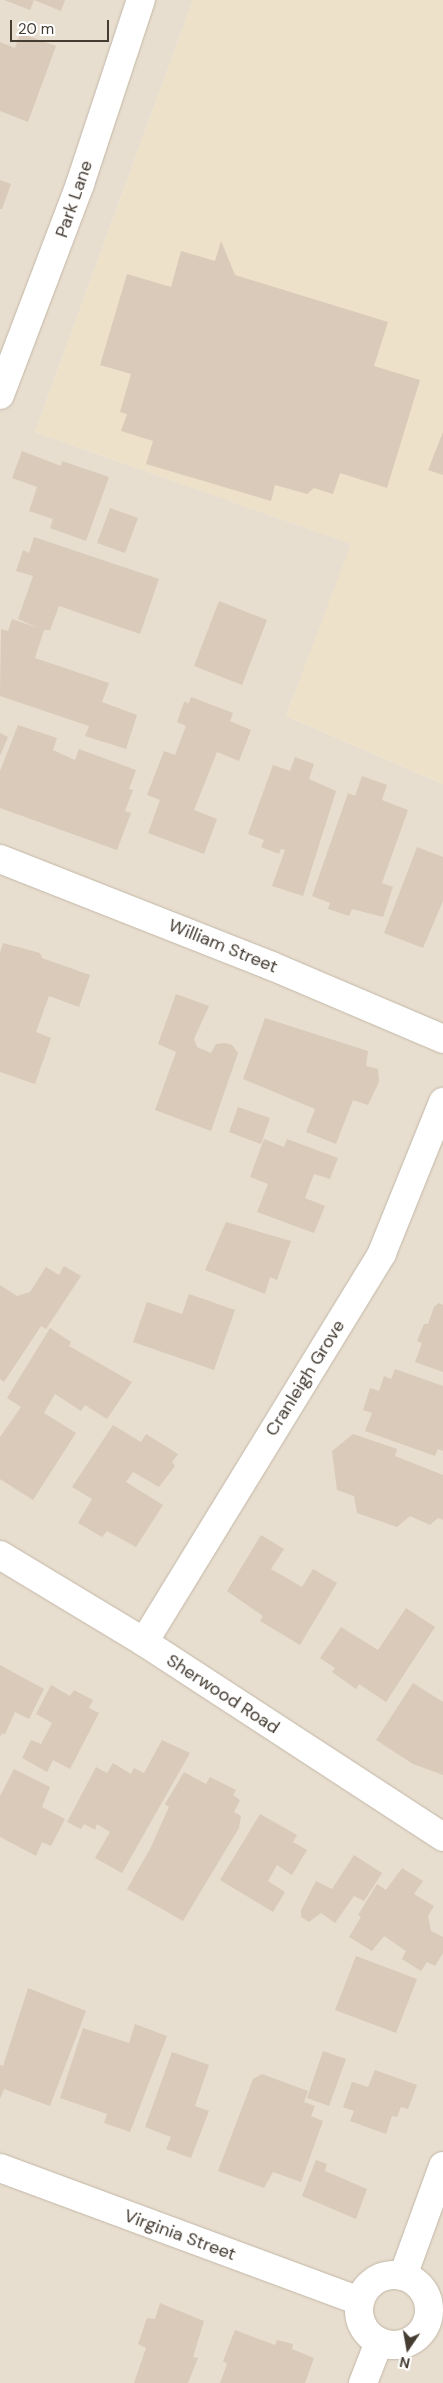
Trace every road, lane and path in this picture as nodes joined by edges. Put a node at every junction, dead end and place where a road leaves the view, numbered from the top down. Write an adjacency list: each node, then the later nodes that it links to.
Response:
1 (141, 0): 2 (street, Park Lane)
2 (6, 361): 3 (street, Park Lane)
3 (0, 395)
4 (0, 859): 5 (street, William Street)
5 (443, 1039)
6 (443, 1102): 8 (street, Cranleigh Grove)
7 (0, 1555): 8 (street, Sherwood Road)
8 (144, 1642): 9 (street, Sherwood Road)
9 (443, 1837)
10 (443, 2166): 12 (street)
11 (0, 2168): 13 (street, Virginia Street)
12 (403, 2276): 13 (street); 14 (street)
13 (360, 2301): 15 (street)
14 (435, 2324): 15 (street)
15 (379, 2342): 16 (street)
16 (363, 2383)

